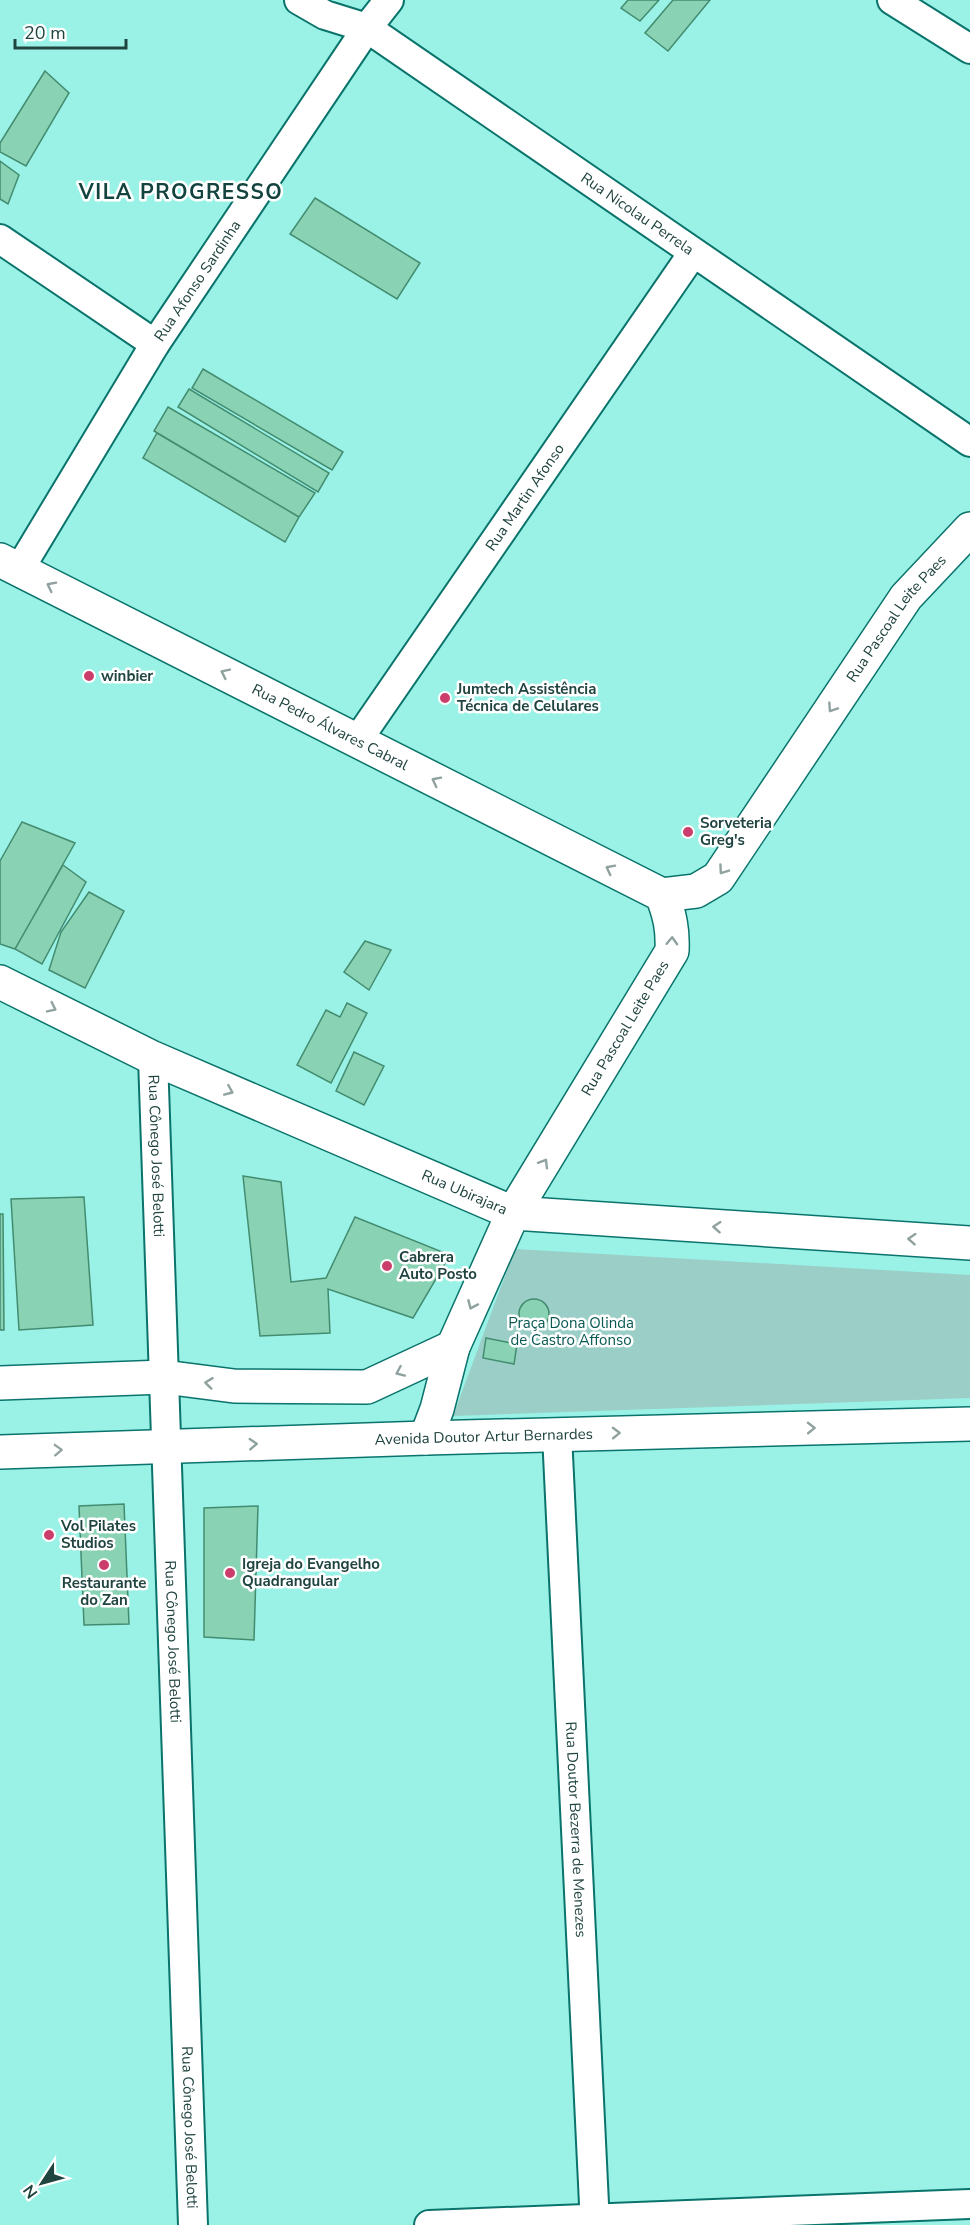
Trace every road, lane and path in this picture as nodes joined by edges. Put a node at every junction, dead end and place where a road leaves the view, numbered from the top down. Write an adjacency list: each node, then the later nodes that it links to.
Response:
1 (299, 0): 4 (street, Rua Nicolau Perrela)
2 (389, 0): 4 (street, Rua Afonso Sardinha)
3 (892, 0): 5 (street)
4 (367, 28): 7 (street, Rua Nicolau Perrela); 8 (street, Rua Afonso Sardinha)
5 (970, 49)
6 (0, 239): 8 (street)
7 (693, 254): 9 (street, Rua Nicolau Perrela); 12 (street, Rua Martin Afonso)
8 (156, 344): 11 (street, Rua Afonso Sardinha)
9 (970, 442)
10 (970, 529): 13 (main road, Rua Pascoal Leite Paes, one-way to 13)
11 (10, 565): 12 (main road, Rua Pedro Álvares Cabral, one-way to 11)
12 (357, 741): 13 (main road, Rua Pedro Álvares Cabral, one-way to 12)
13 (662, 895): 16 (main road, Rua Pascoal Leite Paes, one-way to 13)
14 (0, 982): 15 (main road, Rua Ubirajara, one-way to 15)
15 (153, 1058): 16 (main road, Rua Ubirajara, one-way to 16); 19 (street, Rua Cônego José Belotti)
16 (513, 1213): 17 (main road, Rua Ubirajara, one-way to 16); 18 (main road, Rua Pascoal Leite Paes, one-way to 18)
17 (970, 1243)
18 (453, 1347): 19 (main road, one-way to 19); 23 (main road, Rua Pascoal Leite Paes)
19 (164, 1377): 20 (main road); 24 (street, Rua Cônego José Belotti)
20 (0, 1383)
21 (970, 1424): 22 (main road, Avenida Doutor Artur Bernardes, one-way to 21)
22 (557, 1434): 23 (main road, Avenida Doutor Artur Bernardes); 27 (street, Rua Doutor Bezerra de Menezes)
23 (426, 1438): 24 (main road, Avenida Doutor Artur Bernardes, one-way to 23)
24 (166, 1447): 25 (main road, Avenida Doutor Artur Bernardes, one-way to 24); 28 (street, Rua Cônego José Belotti)
25 (0, 1452)
26 (970, 2204): 27 (street)
27 (594, 2222): 29 (street)
28 (193, 2225)
29 (429, 2225)

